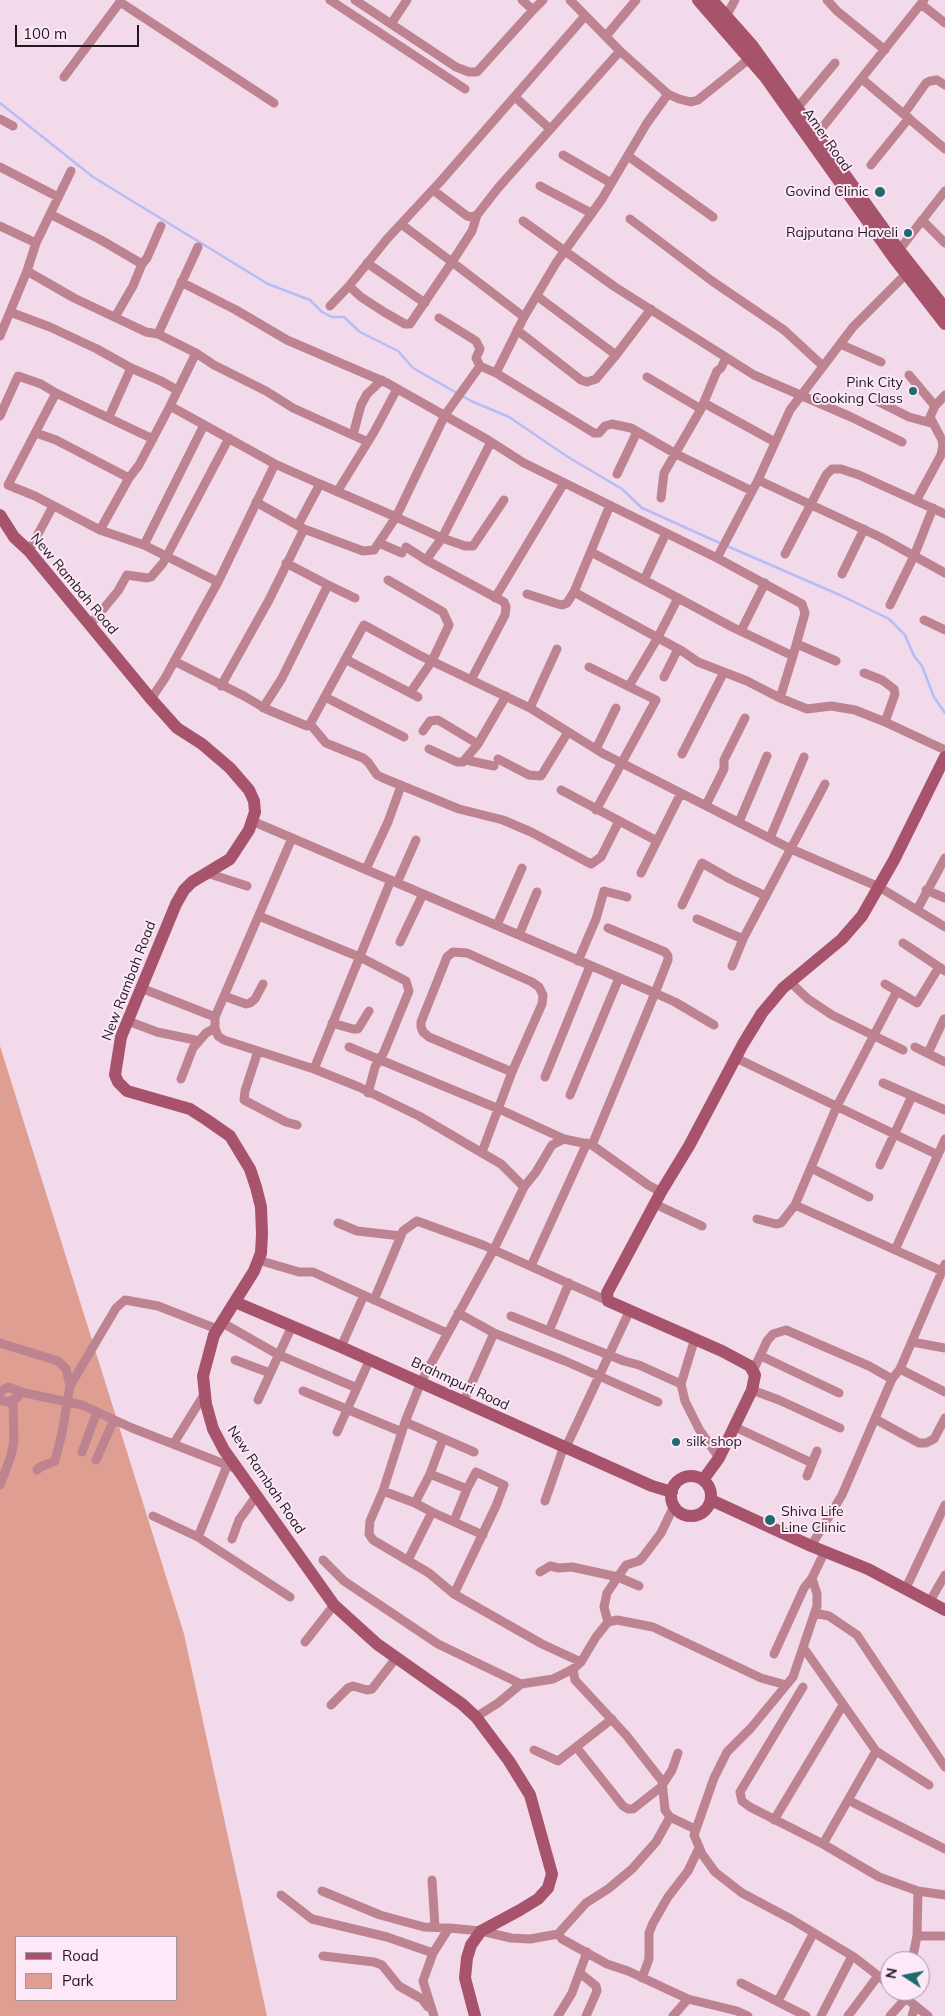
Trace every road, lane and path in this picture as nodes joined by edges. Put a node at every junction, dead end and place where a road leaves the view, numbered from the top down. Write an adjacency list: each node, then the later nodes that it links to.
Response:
1 (330, 0): 27 (street)
2 (407, 0): 18 (street)
3 (522, 0): 14 (street)
4 (543, 0): 14 (street)
5 (570, 0): 15 (street)
6 (636, 0): 19 (street)
7 (698, 0): 16 (street, Amer Road)
8 (712, 0): 16 (street, Amer Road)
9 (735, 0): 16 (street)
10 (827, 0): 20 (street)
11 (120, 1): 24 (street); 30 (street)
12 (359, 1): 18 (street)
13 (923, 2): 17 (street); 20 (street)
14 (533, 10): 18 (street)
15 (585, 16): 19 (street); 29 (street)
16 (724, 21): 22 (street, Amer Road); 31 (street, Amer Road)
17 (945, 23)
18 (391, 24)
19 (606, 36): 21 (street)
20 (885, 50): 25 (street)
21 (620, 51): 28 (street); 35 (street)
22 (749, 59): 28 (street); 36 (street, Amer Road)
23 (835, 63): 31 (street)
24 (64, 77)
25 (862, 78): 32 (street); 36 (street)
26 (945, 84): 32 (street)
27 (465, 89)
28 (668, 94): 39 (street)
29 (515, 97): 35 (street); 45 (street)
30 (274, 103)
31 (798, 107): 36 (street, Amer Road)
32 (906, 116): 37 (street); 40 (street)
33 (0, 119): 34 (street)
34 (13, 126)
35 (550, 129): 50 (street)
36 (814, 138): 62 (street, Amer Road)
37 (945, 149)
38 (563, 154): 43 (street)
39 (628, 156): 43 (street); 51 (street)
40 (871, 165)
41 (0, 167): 47 (street)
42 (71, 171): 47 (street)
43 (611, 183): 48 (street)
44 (540, 186): 48 (street)
45 (433, 190): 50 (street); 55 (street)
46 (943, 197): 53 (street)
47 (58, 198): 49 (street)
48 (591, 213): 61 (street)
49 (50, 214): 58 (street); 65 (street)
50 (477, 215): 63 (street)
51 (712, 217)
52 (630, 220): 89 (street)
53 (922, 220): 59 (street); 62 (street)
54 (522, 221): 61 (street)
55 (401, 224): 63 (street); 64 (street)
56 (0, 226): 58 (street)
57 (161, 226): 65 (street)
58 (36, 243): 66 (street)
59 (945, 243)
60 (198, 247): 68 (street)
61 (564, 251): 70 (street); 74 (street)
62 (896, 254): 67 (street, Amer Road); 73 (street, Amer Road)
63 (452, 262): 71 (street); 77 (street)
64 (367, 263): 69 (street); 71 (street)
65 (142, 264): 76 (street)
66 (27, 271): 75 (street); 76 (street)
67 (906, 274): 79 (street, Amer Road); 83 (street)
68 (181, 282): 81 (street); 94 (street)
69 (349, 286): 71 (street); 72 (street)
70 (537, 296): 77 (street); 85 (street)
71 (425, 303)
72 (330, 306)
73 (945, 308)
74 (651, 309): 85 (street); 86 (street)
75 (10, 312): 82 (street); 90 (street)
76 (115, 316): 81 (street)
77 (524, 317): 80 (street)
78 (439, 318): 88 (street)
79 (945, 324)
80 (517, 330): 85 (street); 91 (street)
81 (158, 334): 84 (street)
82 (0, 336)
83 (840, 344): 87 (street); 89 (street)
84 (196, 353): 96 (street); 111 (street)
85 (616, 356)
86 (726, 358): 99 (street); 102 (street)
87 (881, 362)
88 (480, 366): 91 (street); 105 (street)
89 (823, 366): 99 (street)
90 (132, 368): 96 (street); 106 (street)
91 (496, 373): 109 (street)
92 (909, 376): 103 (street)
93 (647, 377): 102 (street)
94 (382, 380): 95 (street); 111 (street)
95 (398, 389): 105 (street); 115 (street)
96 (177, 390): 101 (street)
97 (56, 394): 104 (street); 106 (street); 110 (street)
98 (945, 395): 103 (street)
99 (801, 396): 117 (street); 118 (street)
100 (879, 402): 107 (street)
101 (170, 406): 108 (street); 114 (street)
102 (702, 406): 117 (street); 119 (street)
103 (934, 406): 107 (street)
104 (0, 416)
105 (445, 416): 116 (street); 138 (street)
106 (110, 417): 114 (street)
107 (931, 423): 112 (street)
108 (204, 425): 113 (street); 145 (street)
109 (638, 432): 119 (street); 121 (street)
110 (36, 433): 122 (street); 134 (street)
111 (353, 435): 115 (street)
112 (942, 437): 130 (street)
113 (229, 438): 120 (street); 149 (street)
114 (153, 439): 122 (street)
115 (368, 442): 127 (street)
116 (491, 442): 124 (street); 143 (street)
117 (775, 442): 123 (street)
118 (902, 442)
119 (676, 454): 126 (street); 128 (street)
120 (275, 464): 125 (street); 131 (street)
121 (617, 474)
122 (129, 478): 140 (street)
123 (758, 480): 126 (street); 133 (street)
124 (564, 483): 132 (street); 164 (street)
125 (320, 484): 127 (street); 139 (street)
126 (752, 491): 151 (street)
127 (337, 492): 138 (street)
128 (661, 498)
129 (504, 500): 143 (street)
130 (916, 501): 133 (street); 135 (street)
131 (256, 502): 139 (street); 158 (street)
132 (610, 505): 142 (street); 147 (street)
133 (812, 505): 141 (street); 148 (street)
134 (53, 506): 140 (street); 146 (street)
135 (932, 508): 136 (street); 150 (street)
136 (945, 514)
137 (0, 515): 146 (street, New Rambah Road)
138 (396, 517): 143 (street); 144 (street)
139 (301, 527): 144 (street); 153 (street)
140 (100, 530): 145 (street)
141 (864, 530): 150 (street); 155 (street)
142 (666, 533): 151 (street); 157 (street)
143 (442, 538): 152 (street)
144 (379, 543): 152 (street)
145 (144, 545): 149 (street)
146 (29, 551): 168 (street, New Rambah Road)
147 (591, 552): 157 (street); 161 (street)
148 (785, 554)
149 (166, 556): 158 (street); 168 (street)
150 (914, 556): 154 (street); 166 (street)
151 (717, 558): 159 (street)
152 (426, 560): 164 (street)
153 (286, 563): 160 (street); 185 (street)
154 (945, 573)
155 (842, 574)
156 (388, 580): 179 (street)
157 (644, 580): 165 (street)
158 (218, 582): 178 (street)
159 (765, 583): 170 (street); 172 (street)
160 (328, 585): 163 (street); 191 (street)
161 (574, 592): 162 (street); 171 (street)
162 (527, 594)
163 (356, 598)
164 (495, 598): 184 (street)
165 (678, 598): 170 (street); 171 (street)
166 (890, 605)
167 (924, 620): 169 (street)
168 (90, 625): 190 (street, New Rambah Road)
169 (945, 630)
170 (741, 631): 175 (street)
171 (657, 639): 174 (street); 186 (street)
172 (796, 644): 175 (street); 177 (street)
173 (557, 649): 192 (street)
174 (678, 649): 181 (street); 183 (street)
175 (794, 656): 189 (street)
176 (346, 659): 179 (street); 179 (street); 188 (street)
177 (836, 660)
178 (174, 661): 185 (street); 190 (street)
179 (432, 661): 184 (street)
180 (589, 667): 186 (street)
181 (724, 672): 189 (street); 204 (street)
182 (864, 673): 195 (street)
183 (664, 677)
184 (471, 680): 187 (street)
185 (222, 686): 191 (street)
186 (629, 686): 209 (street)
187 (506, 696): 192 (street); 200 (street)
188 (325, 697): 196 (street); 199 (street)
189 (780, 698): 195 (street)
190 (152, 699): 216 (street, New Rambah Road)
191 (264, 708): 196 (street)
192 (530, 708): 198 (street)
193 (616, 708): 202 (street)
194 (745, 718): 214 (street)
195 (886, 722): 203 (street)
196 (310, 724): 211 (street)
197 (423, 731): 200 (street)
198 (568, 732): 202 (street); 208 (street)
199 (404, 737)
200 (478, 744): 208 (street)
201 (429, 749): 208 (street)
202 (596, 749): 209 (street)
203 (945, 750)
204 (682, 754)
205 (767, 756): 218 (street)
206 (804, 757): 220 (street)
207 (945, 757): 231 (street)
208 (466, 760)
209 (620, 762): 213 (street); 215 (street)
210 (825, 784): 223 (street)
211 (402, 786): 217 (street); 226 (street)
212 (561, 790): 215 (street)
213 (682, 793): 214 (street); 222 (street)
214 (706, 805): 218 (street)
215 (596, 810): 217 (street)
216 (252, 820): 219 (street); 227 (street, New Rambah Road)
217 (618, 821): 222 (street)
218 (739, 822): 220 (street)
219 (292, 838): 226 (street); 240 (street)
220 (770, 838): 223 (street)
221 (416, 840): 229 (street)
222 (657, 841): 228 (street)
223 (790, 849): 231 (street); 235 (street)
224 (945, 858): 232 (street)
225 (522, 868): 242 (street)
226 (366, 869): 229 (street)
227 (206, 873): 230 (street); 258 (street, New Rambah Road)
228 (641, 873)
229 (394, 881): 234 (street); 249 (street)
230 (247, 886)
231 (879, 887): 239 (street); 255 (street)
232 (926, 890): 237 (street); 239 (street)
233 (537, 892): 245 (street)
234 (423, 894): 242 (street); 247 (street)
235 (766, 896): 238 (street); 246 (street)
236 (626, 897): 250 (street)
237 (945, 898)
238 (682, 905)
239 (917, 910): 244 (street)
240 (259, 916): 249 (street); 261 (street)
241 (698, 919): 246 (street)
242 (497, 926): 245 (street)
243 (608, 928): 260 (street)
244 (945, 928)
245 (519, 935): 250 (street)
246 (744, 939): 252 (street)
247 (400, 942)
248 (903, 943): 253 (street)
249 (360, 957): 266 (street); 276 (street)
250 (578, 960): 251 (street)
251 (590, 966): 254 (street); 281 (street)
252 (732, 966)
253 (942, 969): 259 (street)
254 (619, 978): 260 (street); 285 (street)
255 (790, 982): 269 (street); 277 (street)
256 (264, 984): 261 (street)
257 (885, 984): 259 (street)
258 (141, 988): 263 (street); 265 (street, New Rambah Road)
259 (897, 991): 269 (street)
260 (655, 993): 267 (street); 294 (street)
261 (224, 996): 263 (street)
262 (369, 1011): 266 (street)
263 (215, 1017): 268 (street)
264 (944, 1019): 275 (street)
265 (128, 1021): 270 (street); 310 (street, New Rambah Road)
266 (332, 1023): 279 (street)
267 (714, 1025)
268 (215, 1028): 273 (street); 282 (street)
269 (873, 1036): 274 (street); 287 (street)
270 (194, 1040)
271 (349, 1046): 276 (street)
272 (916, 1047): 275 (street)
273 (258, 1050): 279 (street); 290 (street)
274 (903, 1050)
275 (928, 1053): 278 (street)
276 (380, 1058): 284 (street); 288 (street)
277 (736, 1058): 287 (street); 300 (street)
278 (945, 1062)
279 (314, 1069): 284 (street)
280 (512, 1072): 280 (street); 288 (street)
281 (545, 1077)
282 (181, 1079)
283 (883, 1083): 286 (street)
284 (368, 1093): 295 (street)
285 (570, 1095)
286 (912, 1096): 289 (street); 291 (street)
287 (837, 1106): 291 (street); 298 (street)
288 (499, 1109): 292 (street); 295 (street)
289 (945, 1110)
290 (297, 1125)
291 (895, 1134): 296 (street); 297 (street)
292 (564, 1139): 294 (street); 299 (street)
293 (945, 1139): 296 (street)
294 (590, 1144): 300 (street); 311 (street)
295 (482, 1152): 299 (street)
296 (938, 1155): 309 (street)
297 (880, 1165)
298 (811, 1168): 301 (street); 303 (street)
299 (524, 1187): 308 (street)
300 (661, 1192): 302 (street)
301 (870, 1196)
302 (655, 1204): 306 (street); 316 (street)
303 (795, 1205): 304 (street); 309 (street)
304 (757, 1219)
305 (338, 1224): 307 (street)
306 (702, 1226)
307 (401, 1236): 308 (street); 315 (street)
308 (494, 1249): 311 (street); 319 (street)
309 (895, 1250): 312 (street)
310 (258, 1260): 314 (street); 317 (street, New Rambah Road)
311 (531, 1266): 313 (street)
312 (944, 1268): 327 (street)
313 (569, 1283): 316 (street); 323 (street)
314 (364, 1295): 315 (street); 329 (street)
315 (374, 1300): 324 (street)
316 (608, 1301): 318 (street)
317 (235, 1302): 321 (street, New Rambah Road); 322 (street, Brahmpuri Road)
318 (630, 1310): 326 (street); 332 (street)
319 (458, 1313): 324 (street); 325 (street)
320 (511, 1316): 323 (street)
321 (219, 1326): 331 (street); 343 (street); 351 (street, New Rambah Road)
322 (292, 1326): 329 (street, Brahmpuri Road); 331 (street)
323 (549, 1331): 332 (street)
324 (447, 1332): 341 (street)
325 (494, 1333): 339 (street); 357 (street)
326 (694, 1338): 337 (street); 342 (street)
327 (912, 1342): 330 (street); 336 (street)
328 (0, 1343): 343 (street)
329 (341, 1347): 335 (street, Brahmpuri Road)
330 (945, 1348)
331 (279, 1354): 338 (street); 344 (street)
332 (608, 1355): 339 (street); 342 (street)
333 (761, 1356): 337 (street); 340 (street); 348 (street)
334 (236, 1360): 338 (street)
335 (370, 1360): 341 (street, Brahmpuri Road); 344 (street)
336 (900, 1369): 340 (street); 349 (street)
337 (753, 1371): 345 (street)
338 (270, 1373): 354 (street)
339 (600, 1376): 356 (street); 370 (street)
340 (892, 1379): 361 (street)
341 (422, 1382): 357 (street, Brahmpuri Road); 363 (street)
342 (681, 1384): 374 (street)
343 (70, 1386): 355 (street)
344 (357, 1388): 358 (street)
345 (752, 1390): 364 (street); 365 (street)
346 (303, 1391): 358 (street)
347 (0, 1392): 350 (street)
348 (839, 1392)
349 (945, 1392)
350 (25, 1393): 353 (street); 355 (street)
351 (204, 1393): 369 (street); 377 (street, New Rambah Road)
352 (0, 1398): 353 (street)
353 (13, 1400): 382 (street)
354 (258, 1400)
355 (66, 1401): 359 (street); 378 (street)
356 (658, 1402)
357 (463, 1403): 370 (street, Brahmpuri Road)
358 (347, 1409): 366 (street); 367 (street)
359 (97, 1412): 362 (street); 372 (street)
360 (945, 1418): 361 (street)
361 (875, 1419): 398 (street)
362 (114, 1420): 369 (street); 375 (street)
363 (405, 1422): 367 (street); 368 (street)
364 (735, 1427): 374 (street); 376 (street)
365 (840, 1428)
366 (337, 1432)
367 (402, 1432): 384 (street)
368 (443, 1439): 373 (street); 379 (street)
369 (174, 1444): 377 (street)
370 (565, 1447): 385 (street, Brahmpuri Road); 388 (street)
371 (817, 1451): 376 (street)
372 (82, 1452)
373 (474, 1452)
374 (719, 1458): 381 (street)
375 (96, 1460)
376 (812, 1463): 380 (street)
377 (232, 1467): 386 (street, New Rambah Road); 396 (street)
378 (37, 1470)
379 (430, 1474): 383 (street); 389 (street)
380 (807, 1476)
381 (703, 1480): 385 (street); 387 (street)
382 (0, 1485)
383 (466, 1489): 394 (street); 395 (street)
384 (383, 1491): 389 (street); 401 (street)
385 (672, 1492): 391 (street)
386 (256, 1495): 397 (street); 411 (street, New Rambah Road)
387 (711, 1500): 391 (street); 398 (street)
388 (545, 1501)
389 (415, 1503): 392 (street)
390 (945, 1505): 407 (street)
391 (674, 1506): 404 (street)
392 (432, 1512): 394 (street); 401 (street)
393 (153, 1516): 396 (street)
394 (454, 1521): 395 (street)
395 (483, 1535): 408 (street)
396 (198, 1538): 409 (street)
397 (232, 1539)
398 (811, 1546): 399 (street)
399 (825, 1551): 405 (street); 407 (street)
400 (323, 1560): 421 (street)
401 (408, 1560): 408 (street)
402 (540, 1572): 404 (street)
403 (945, 1575): 410 (street)
404 (618, 1577): 406 (street); 414 (street)
405 (812, 1578): 413 (street); 417 (street)
406 (640, 1586)
407 (906, 1588): 410 (street)
408 (454, 1594): 419 (street)
409 (290, 1597)
410 (930, 1601): 412 (street)
411 (334, 1604): 415 (street); 418 (street, New Rambah Road)
412 (945, 1610)
413 (815, 1613): 416 (street); 432 (street)
414 (608, 1622): 419 (street); 422 (street)
415 (305, 1642)
416 (803, 1647): 422 (street); 425 (street)
417 (774, 1654)
418 (396, 1658): 424 (street); 426 (street, New Rambah Road)
419 (581, 1662): 420 (street)
420 (573, 1669): 421 (street); 427 (street)
421 (521, 1684): 426 (street)
422 (786, 1686): 438 (street)
423 (803, 1687): 437 (street)
424 (331, 1705)
425 (842, 1705): 430 (street); 437 (street)
426 (476, 1717): 449 (street, New Rambah Road)
427 (612, 1719): 428 (street); 434 (street)
428 (576, 1748): 429 (street); 434 (street)
429 (534, 1750)
430 (876, 1751): 433 (street); 435 (street)
431 (678, 1753): 434 (street)
432 (945, 1767)
433 (929, 1785)
434 (662, 1786): 436 (street)
435 (848, 1800): 439 (street); 441 (street)
436 (670, 1817): 438 (street); 450 (street)
437 (774, 1820): 439 (street)
438 (695, 1829): 440 (street)
439 (823, 1844): 443 (street)
440 (699, 1848): 451 (street); 461 (street)
441 (945, 1849)
442 (432, 1880): 447 (street)
443 (918, 1891): 446 (street); 452 (street)
444 (322, 1892): 447 (street)
445 (281, 1895): 456 (street)
446 (945, 1895)
447 (435, 1928): 448 (street)
448 (449, 1928): 449 (street); 456 (street)
449 (481, 1930): 450 (street); 469 (street)
450 (558, 1934): 455 (street)
451 (813, 1934): 458 (street); 464 (street)
452 (917, 1936): 453 (street); 454 (street)
453 (945, 1936)
454 (914, 1951)
455 (587, 1952): 459 (street); 461 (street)
456 (433, 1953): 468 (street)
457 (323, 1956): 468 (street)
458 (852, 1956): 460 (street); 475 (street)
459 (580, 1973): 470 (street); 471 (street)
460 (878, 1976): 476 (street)
461 (642, 1978): 463 (street)
462 (741, 1983): 464 (street)
463 (688, 1999): 472 (street); 473 (street)
464 (778, 2001): 474 (street)
465 (901, 2001): 477 (street)
466 (911, 2001): 467 (street)
467 (915, 2006): 478 (street); 479 (street)
468 (433, 2016)
469 (475, 2016)
470 (558, 2016)
471 (586, 2016)
472 (672, 2016)
473 (748, 2016)
474 (806, 2016)
475 (821, 2016)
476 (848, 2016)
477 (890, 2016)
478 (912, 2016)
479 (928, 2016)

